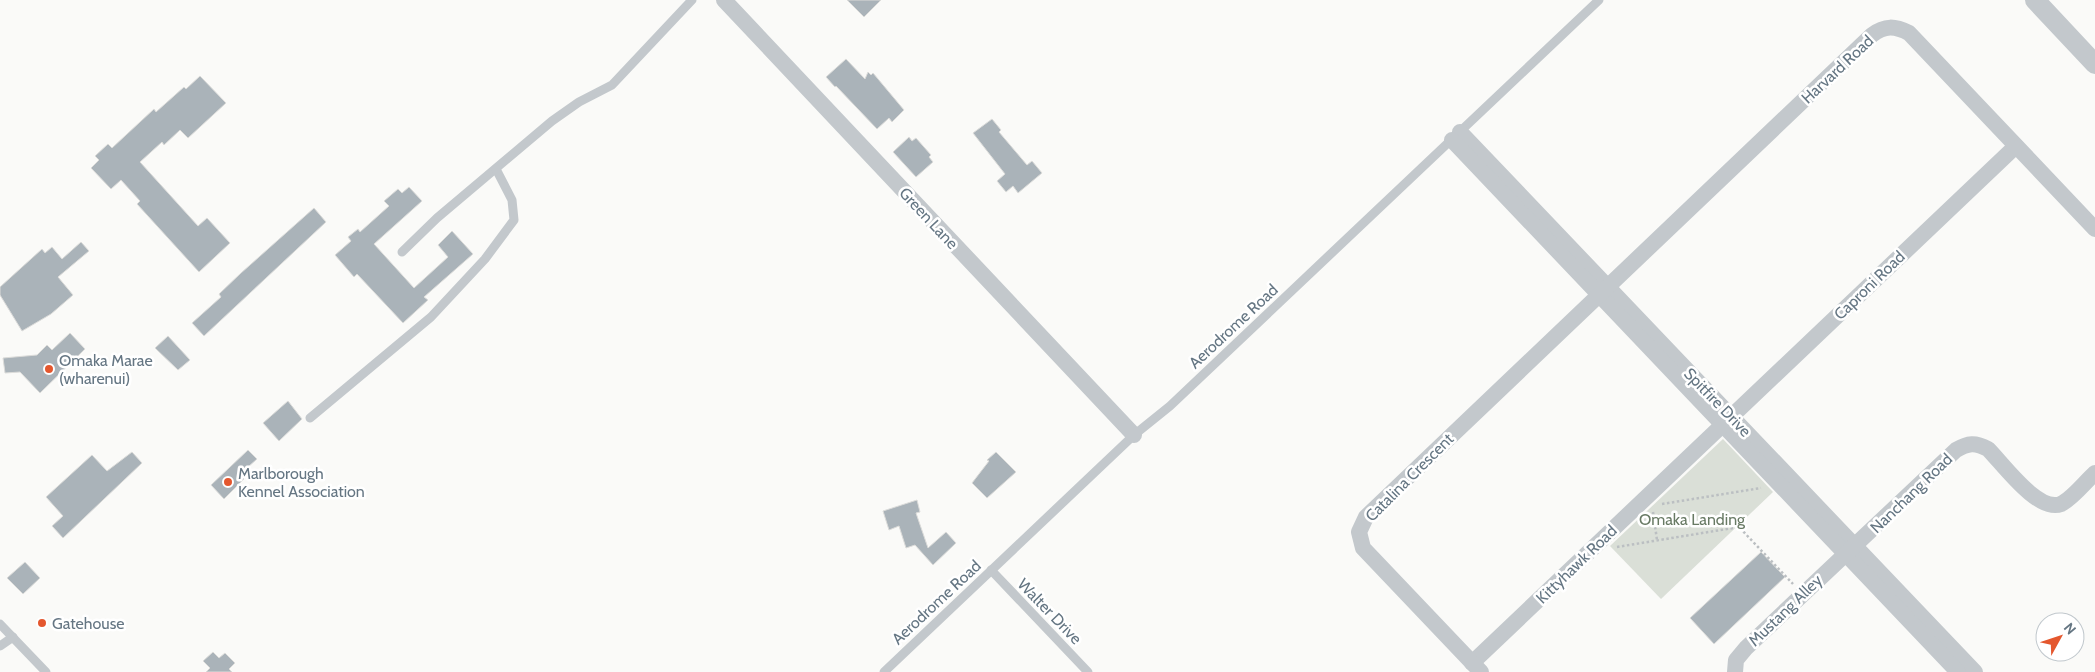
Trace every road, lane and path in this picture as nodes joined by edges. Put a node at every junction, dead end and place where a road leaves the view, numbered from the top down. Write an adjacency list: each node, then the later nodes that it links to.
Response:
1 (692, 0): 8 (lane)
2 (724, 0): 14 (street, Green Lane)
3 (1600, 0): 6 (lane, Aerodrome Road)
4 (2034, 0): 5 (street)
5 (2095, 64)
6 (1456, 136): 11 (street, Spitfire Drive); 14 (lane, Aerodrome Road)
7 (2016, 146): 9 (street, Harvard Road); 11 (street, Harvard Road); 13 (street, Caproni Road)
8 (496, 169): 10 (lane); 12 (lane)
9 (2095, 229)
10 (402, 252)
11 (1603, 291): 13 (street, Spitfire Drive); 25 (street, Catalina Crescent)
12 (310, 418)
13 (1727, 420): 19 (street, Spitfire Drive); 25 (street, Kittyhawk Road)
14 (1134, 435): 20 (lane, Aerodrome Road)
15 (2095, 473): 19 (street, Nanchang Road)
16 (1765, 487): 17 (path)
17 (1658, 540): 18 (path); 21 (path)
18 (1610, 548)
19 (1850, 550): 29 (street, Mustang Alley); 30 (street, Spitfire Drive); 31 (street, Spitfire Drive)
20 (991, 570): 27 (lane, Aerodrome Road); 28 (lane, Walter Drive)
21 (1797, 588)
22 (0, 624): 23 (lane)
23 (13, 637): 24 (lane); 26 (lane)
24 (0, 646)
25 (1477, 668)
26 (46, 672)
27 (884, 672)
28 (1088, 672)
29 (1735, 672)
30 (1958, 672)
31 (1975, 672)

